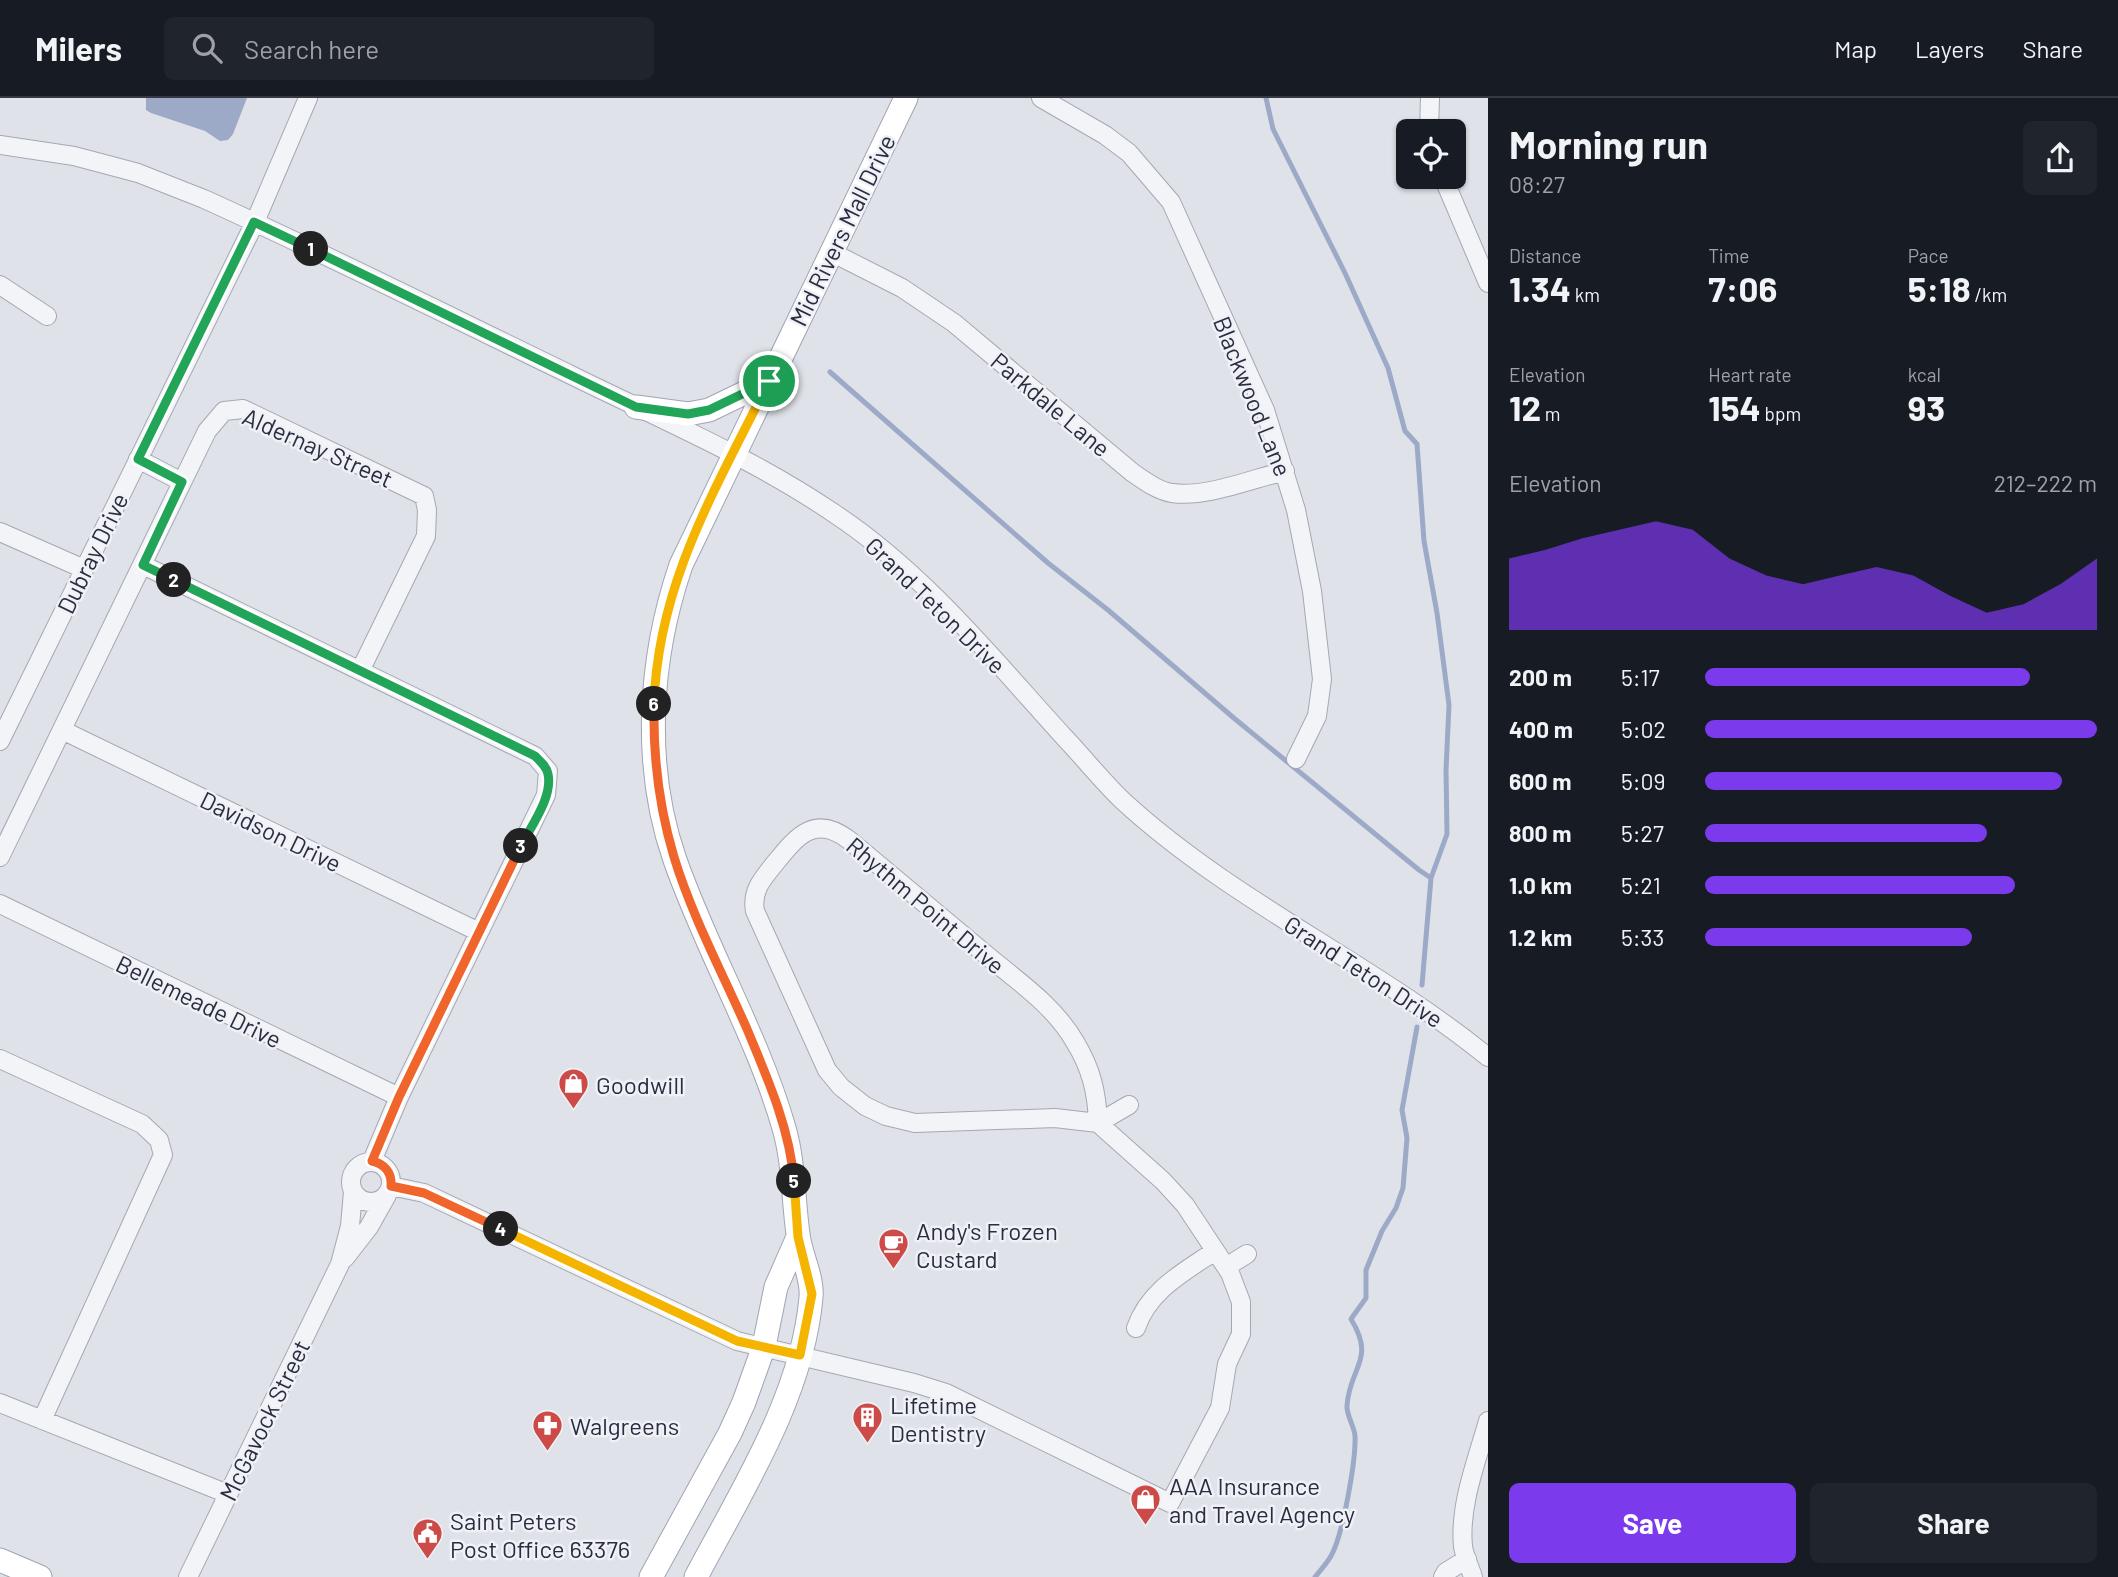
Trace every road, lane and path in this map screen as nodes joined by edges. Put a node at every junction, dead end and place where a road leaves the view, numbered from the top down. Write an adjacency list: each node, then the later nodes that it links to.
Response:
1 (308, 98): 8 (street, Dubray Drive)
2 (905, 98): 9 (main road, Mid Rivers Mall Drive)
3 (1041, 98): 17 (street, Blackwood Lane)
4 (1430, 98): 5 (street)
5 (1429, 119)
6 (0, 145): 8 (street, Grand Teton Drive)
7 (1448, 189): 10 (street)
8 (254, 222): 14 (street, Grand Teton Drive); 16 (street, Dubray Drive)
9 (831, 252): 13 (main road, Mid Rivers Mall Drive); 17 (street, Parkdale Lane)
10 (1488, 283)
11 (0, 285): 12 (street)
12 (47, 316)
13 (769, 381): 14 (main road); 15 (main road, Mid Rivers Mall Drive)
14 (636, 407): 15 (street, Grand Teton Drive)
15 (734, 454): 29 (street, Grand Teton Drive); 37 (main road, Mid Rivers Mall Drive)
16 (138, 459): 18 (street); 21 (street, Dubray Drive)
17 (1285, 471): 25 (street, Blackwood Lane)
18 (182, 482): 20 (street, Aldernay Street); 22 (street, Aldernay Street)
19 (0, 532): 21 (street)
20 (143, 565): 22 (street); 23 (street, Aldernay Street)
21 (84, 569): 24 (street, Dubray Drive)
22 (360, 671): 28 (street)
23 (62, 730): 26 (street, Aldernay Street); 28 (street, Davidson Drive)
24 (0, 741)
25 (1296, 759)
26 (0, 857)
27 (0, 904): 31 (street, Bellemeade Drive)
28 (479, 932): 31 (street)
29 (1488, 1057)
30 (0, 1059): 46 (street)
31 (399, 1097): 34 (street)
32 (1129, 1105): 33 (street)
33 (1098, 1123): 33 (street, Rhythm Point Drive); 38 (street)
34 (372, 1161): 35 (street); 36 (street)
35 (389, 1190): 36 (street); 40 (street, McGavock Street); 43 (street)
36 (353, 1192): 40 (street, McGavock Street)
37 (798, 1237): 43 (main road, Mid Rivers Mall Drive); 44 (main road, Mid Rivers Mall Drive)
38 (1215, 1251): 41 (street); 42 (street)
39 (1247, 1254): 41 (street)
40 (340, 1264): 48 (street, McGavock Street)
41 (1226, 1267): 44 (street)
42 (1136, 1328)
43 (764, 1346): 44 (street); 53 (main road, Mid Rivers Mall Drive)
44 (800, 1355): 54 (main road, Mid Rivers Mall Drive)
45 (0, 1403): 46 (street)
46 (42, 1420): 48 (street)
47 (1488, 1421): 49 (street)
48 (229, 1494): 52 (street, McGavock Street)
49 (1467, 1559): 55 (street); 56 (street)
50 (0, 1560): 51 (main road)
51 (40, 1577)
52 (188, 1577)
53 (651, 1577)
54 (696, 1577)
55 (1443, 1577)
56 (1473, 1577)

